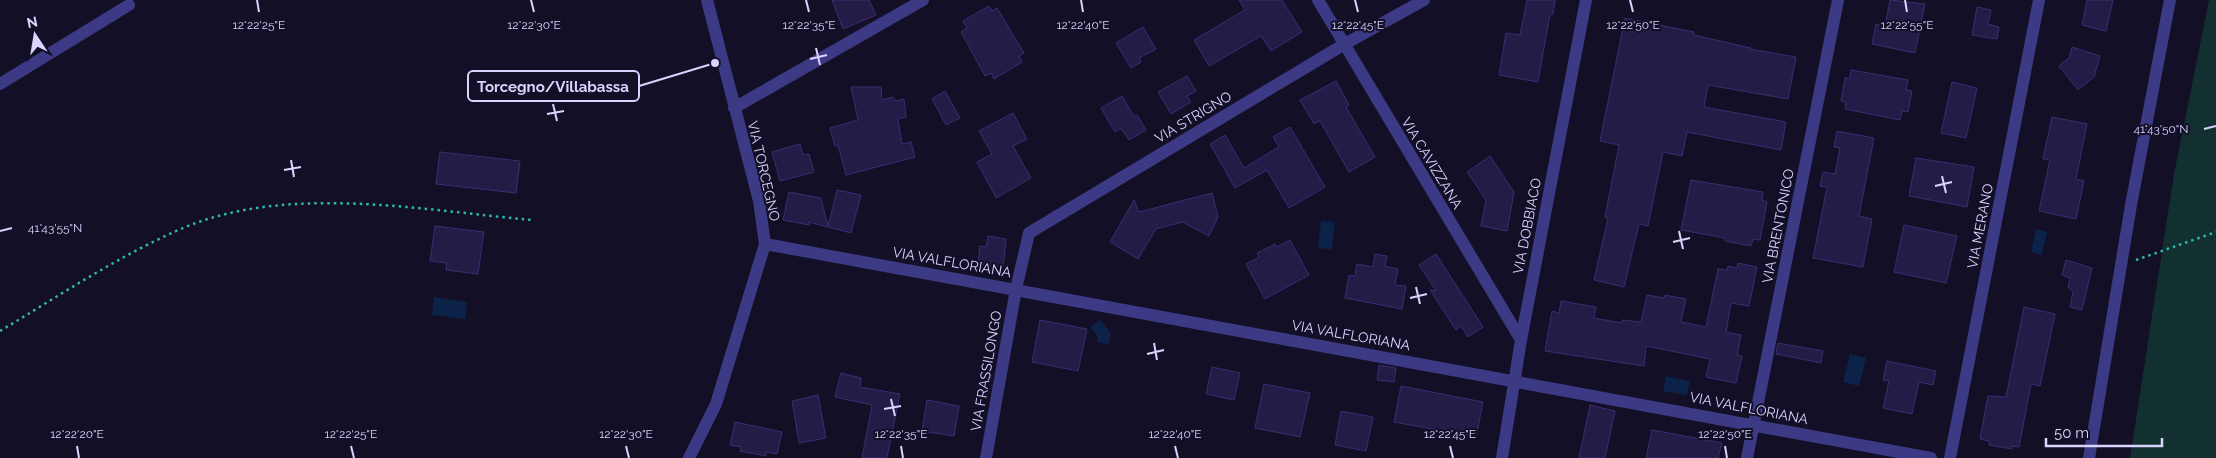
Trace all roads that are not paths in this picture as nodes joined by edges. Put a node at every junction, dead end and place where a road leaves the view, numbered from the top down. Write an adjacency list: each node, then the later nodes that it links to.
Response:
1 (706, 0): 12 (street, VIA TORCEGNO)
2 (923, 0): 12 (street)
3 (1318, 0): 10 (street, VIA CAVIZZANA)
4 (1424, 0): 10 (street, VIA STRIGNO)
5 (1586, 0): 15 (street, VIA DOBBIACO)
6 (1838, 0): 17 (street, VIA BRENTONICO)
7 (2039, 0): 23 (street, VIA MERANO)
8 (2170, 0): 24 (street)
9 (129, 5): 11 (street)
10 (1343, 44): 14 (street, VIA STRIGNO); 15 (street, VIA CAVIZZANA)
11 (0, 84)
12 (734, 108): 13 (street, VIA TORCEGNO)
13 (765, 244): 14 (street, VIA VALFLORIANA); 18 (street, VIA TORCEGNO)
14 (1016, 289): 16 (street, VIA VALFLORIANA); 19 (street, VIA FRASSILONGO)
15 (1521, 340): 16 (street, VIA DOBBIACO)
16 (1516, 380): 17 (street, VIA VALFLORIANA); 20 (street, VIA DOBBIACO)
17 (1754, 424): 21 (street, VIA BRENTONICO); 22 (street, VIA VALFLORIANA)
18 (689, 458)
19 (986, 458)
20 (1502, 458)
21 (1747, 458)
22 (1931, 458)
23 (1950, 458)
24 (2089, 458)

